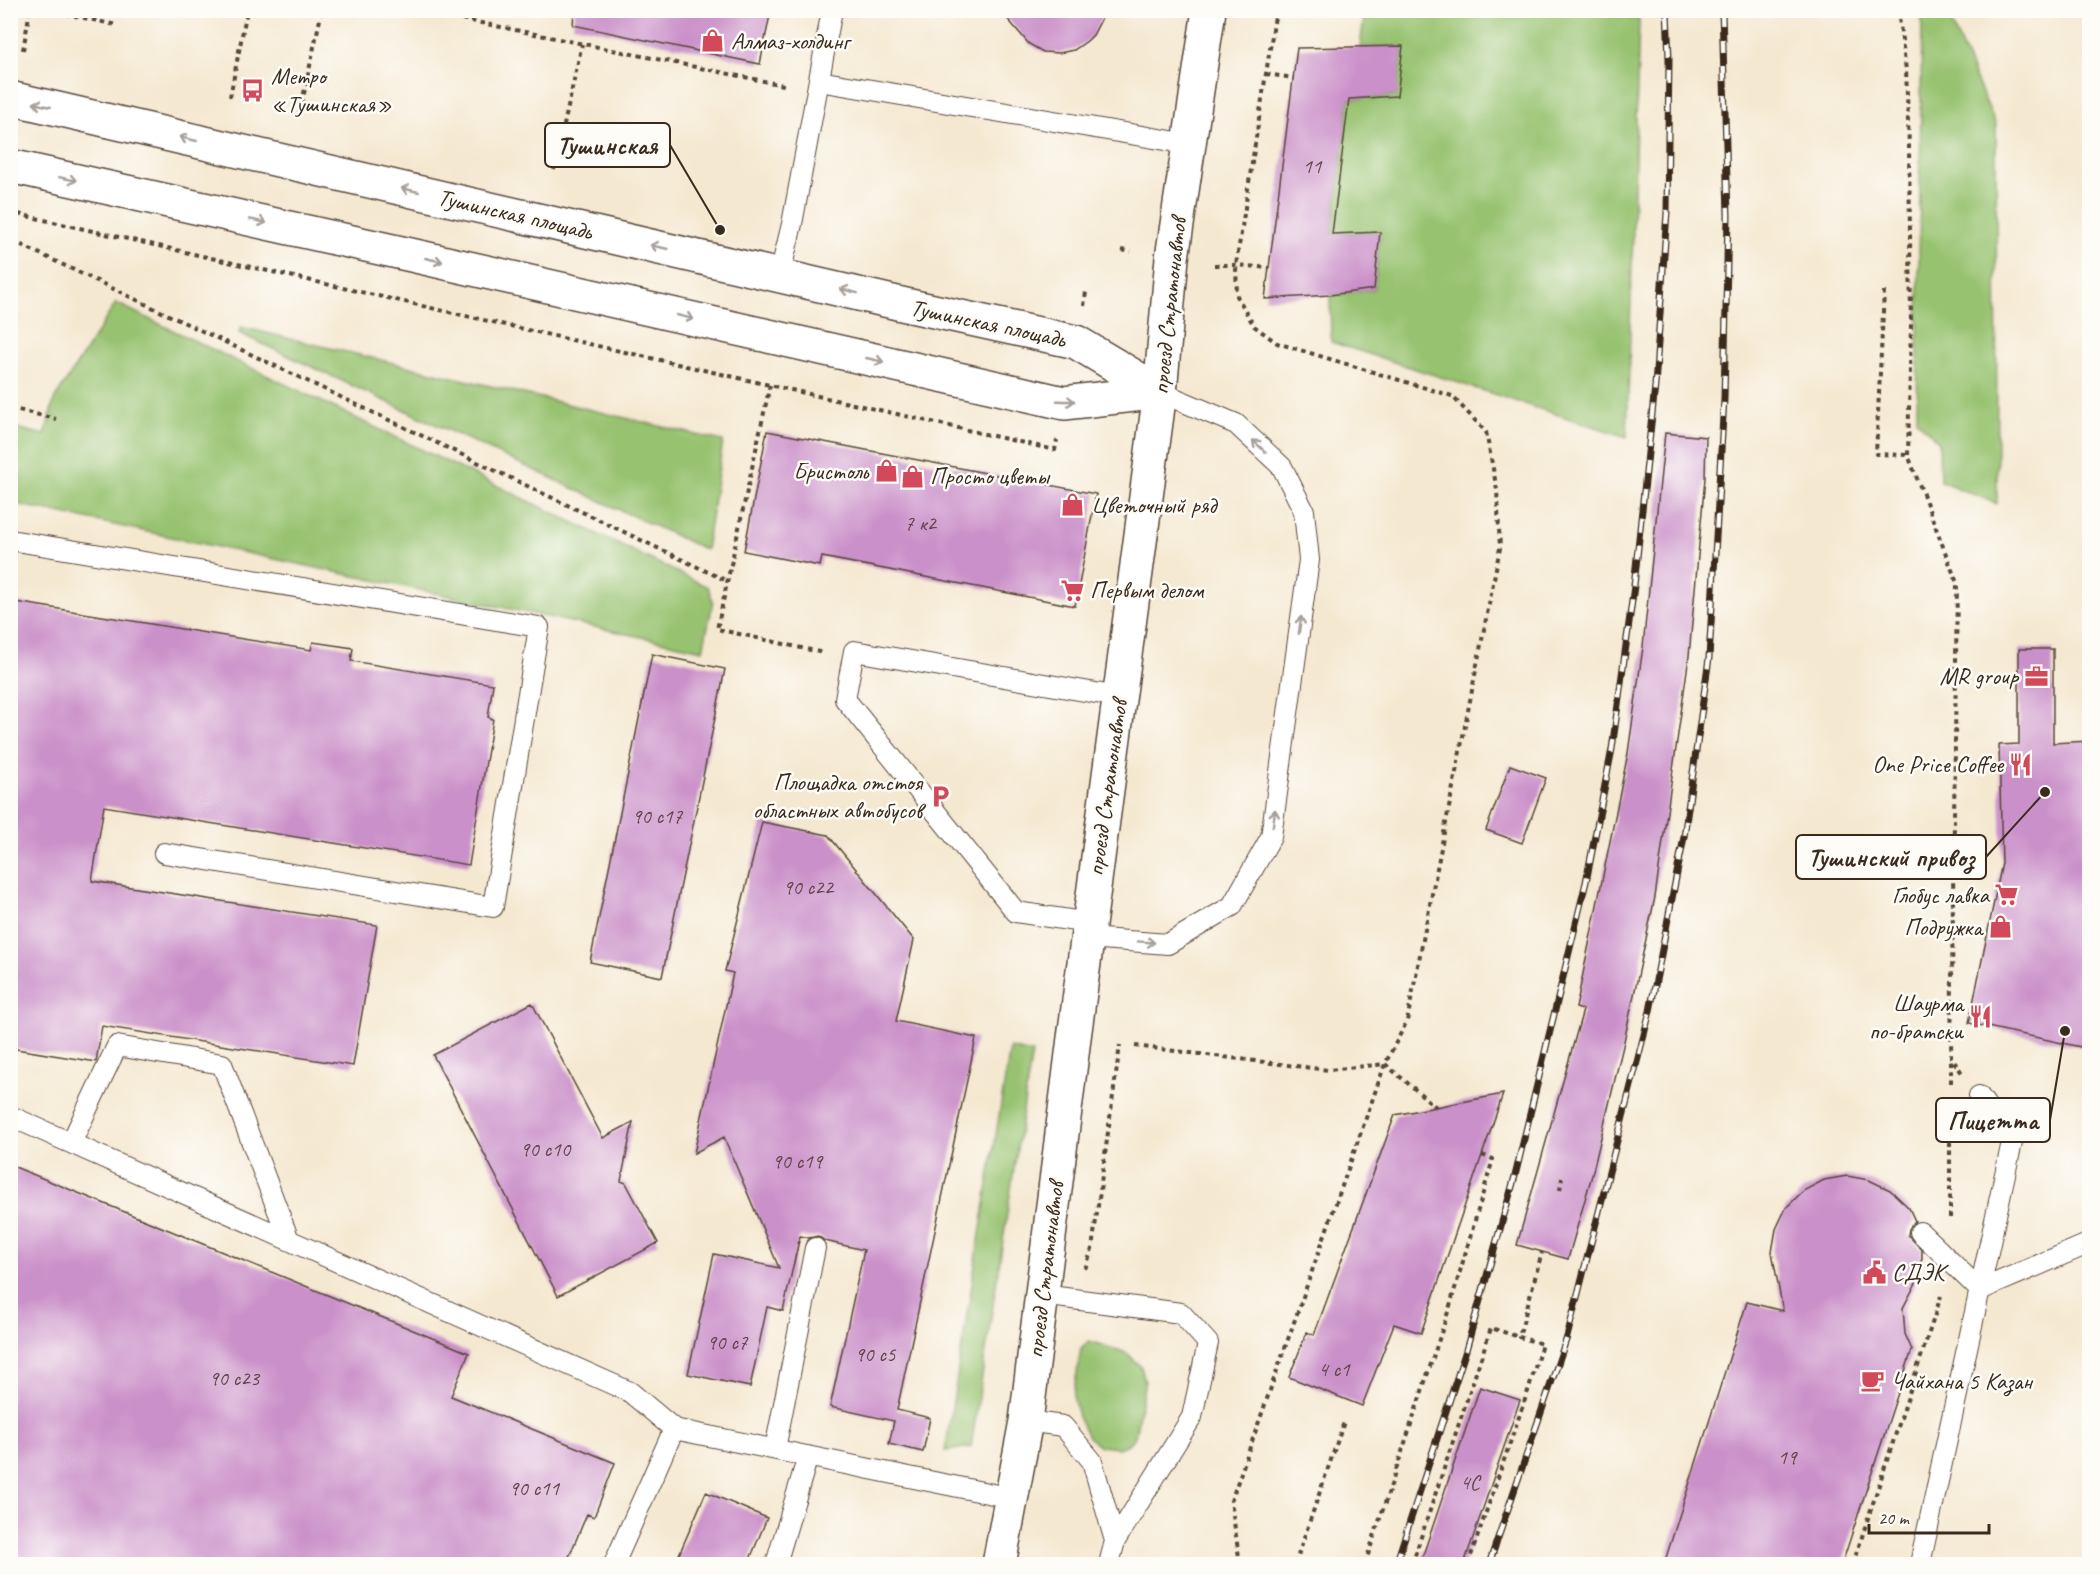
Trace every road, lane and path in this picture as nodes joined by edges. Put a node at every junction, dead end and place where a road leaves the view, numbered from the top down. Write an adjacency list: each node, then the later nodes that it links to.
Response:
1 (30, 10): 12 (path)
2 (48, 10): 10 (path)
3 (247, 10): 16 (path)
4 (322, 10): 18 (path)
5 (418, 10): 11 (path)
6 (832, 10): 15 (lane)
7 (1209, 10): 19 (street, проезд Стратонавтов)
8 (1276, 10): 13 (path)
9 (1898, 10): 38 (path)
10 (116, 25)
11 (582, 44): 15 (path); 21 (path)
12 (23, 50)
13 (1266, 74): 14 (path); 27 (path)
14 (1294, 78)
15 (818, 87): 19 (lane); 29 (lane)
16 (230, 97)
17 (10, 98): 29 (street, Тушинская площадь, one-way to 17)
18 (300, 112)
19 (1189, 144): 34 (street, проезд Стратонавтов)
20 (10, 166): 34 (street, one-way to 34)
21 (554, 170)
22 (12, 241): 23 (path); 33 (path); 40 (path)
23 (10, 249)
24 (1122, 250): 25 (path)
25 (1131, 252)
26 (1214, 265): 27 (path)
27 (1236, 265): 28 (path); 47 (path)
28 (1269, 268)
29 (780, 274): 34 (street, Тушинская площадь, one-way to 29)
30 (1884, 291): 38 (path)
31 (1086, 292): 32 (path)
32 (1083, 308)
33 (770, 385): 37 (path); 40 (path)
34 (1160, 392): 42 (street, проезд Стратонавтов); 44 (lane, one-way to 34)
35 (10, 408): 36 (path)
36 (56, 418)
37 (1055, 450)
38 (1908, 455): 46 (path)
39 (10, 540): 43 (lane)
40 (727, 581): 41 (path)
41 (853, 659): 42 (lane); 44 (lane)
42 (1119, 697): 44 (street, проезд Стратонавтов)
43 (164, 853)
44 (1088, 931): 64 (street, проезд Стратонавтов)
45 (1135, 1046): 47 (path)
46 (1951, 1057): 48 (path); 49 (path)
47 (1385, 1064): 51 (path); 77 (path)
48 (1950, 1092)
49 (1979, 1096): 63 (lane)
50 (1950, 1104): 62 (path)
51 (1436, 1107)
52 (10, 1116): 53 (lane)
53 (71, 1143): 58 (lane); 58 (lane)
54 (1482, 1155): 79 (path)
55 (1562, 1178): 56 (path)
56 (1560, 1190)
57 (1920, 1232): 62 (lane)
58 (289, 1240): 68 (lane)
59 (2090, 1243): 63 (lane)
60 (815, 1248): 69 (lane)
61 (1542, 1252): 65 (path)
62 (1952, 1263): 63 (lane); 82 (path)
63 (1980, 1290): 83 (lane)
64 (1042, 1295): 66 (street, проезд Стратонавтов); 72 (lane)
65 (1519, 1337): 80 (path); 81 (path)
66 (1026, 1421): 71 (street, проезд Стратонавтов); 72 (lane)
67 (1344, 1422): 78 (path)
68 (674, 1429): 69 (lane); 73 (lane)
69 (775, 1449): 70 (lane)
70 (808, 1456): 71 (lane); 74 (lane)
71 (1012, 1498): 75 (street, проезд Стратонавтов)
72 (1115, 1541): 76 (lane)
73 (614, 1564)
74 (776, 1564)
75 (999, 1564)
76 (1108, 1564)
77 (1240, 1564)
78 (1295, 1564)
79 (1365, 1564)
80 (1413, 1564)
81 (1468, 1564)
82 (1853, 1564)
83 (1920, 1564)

